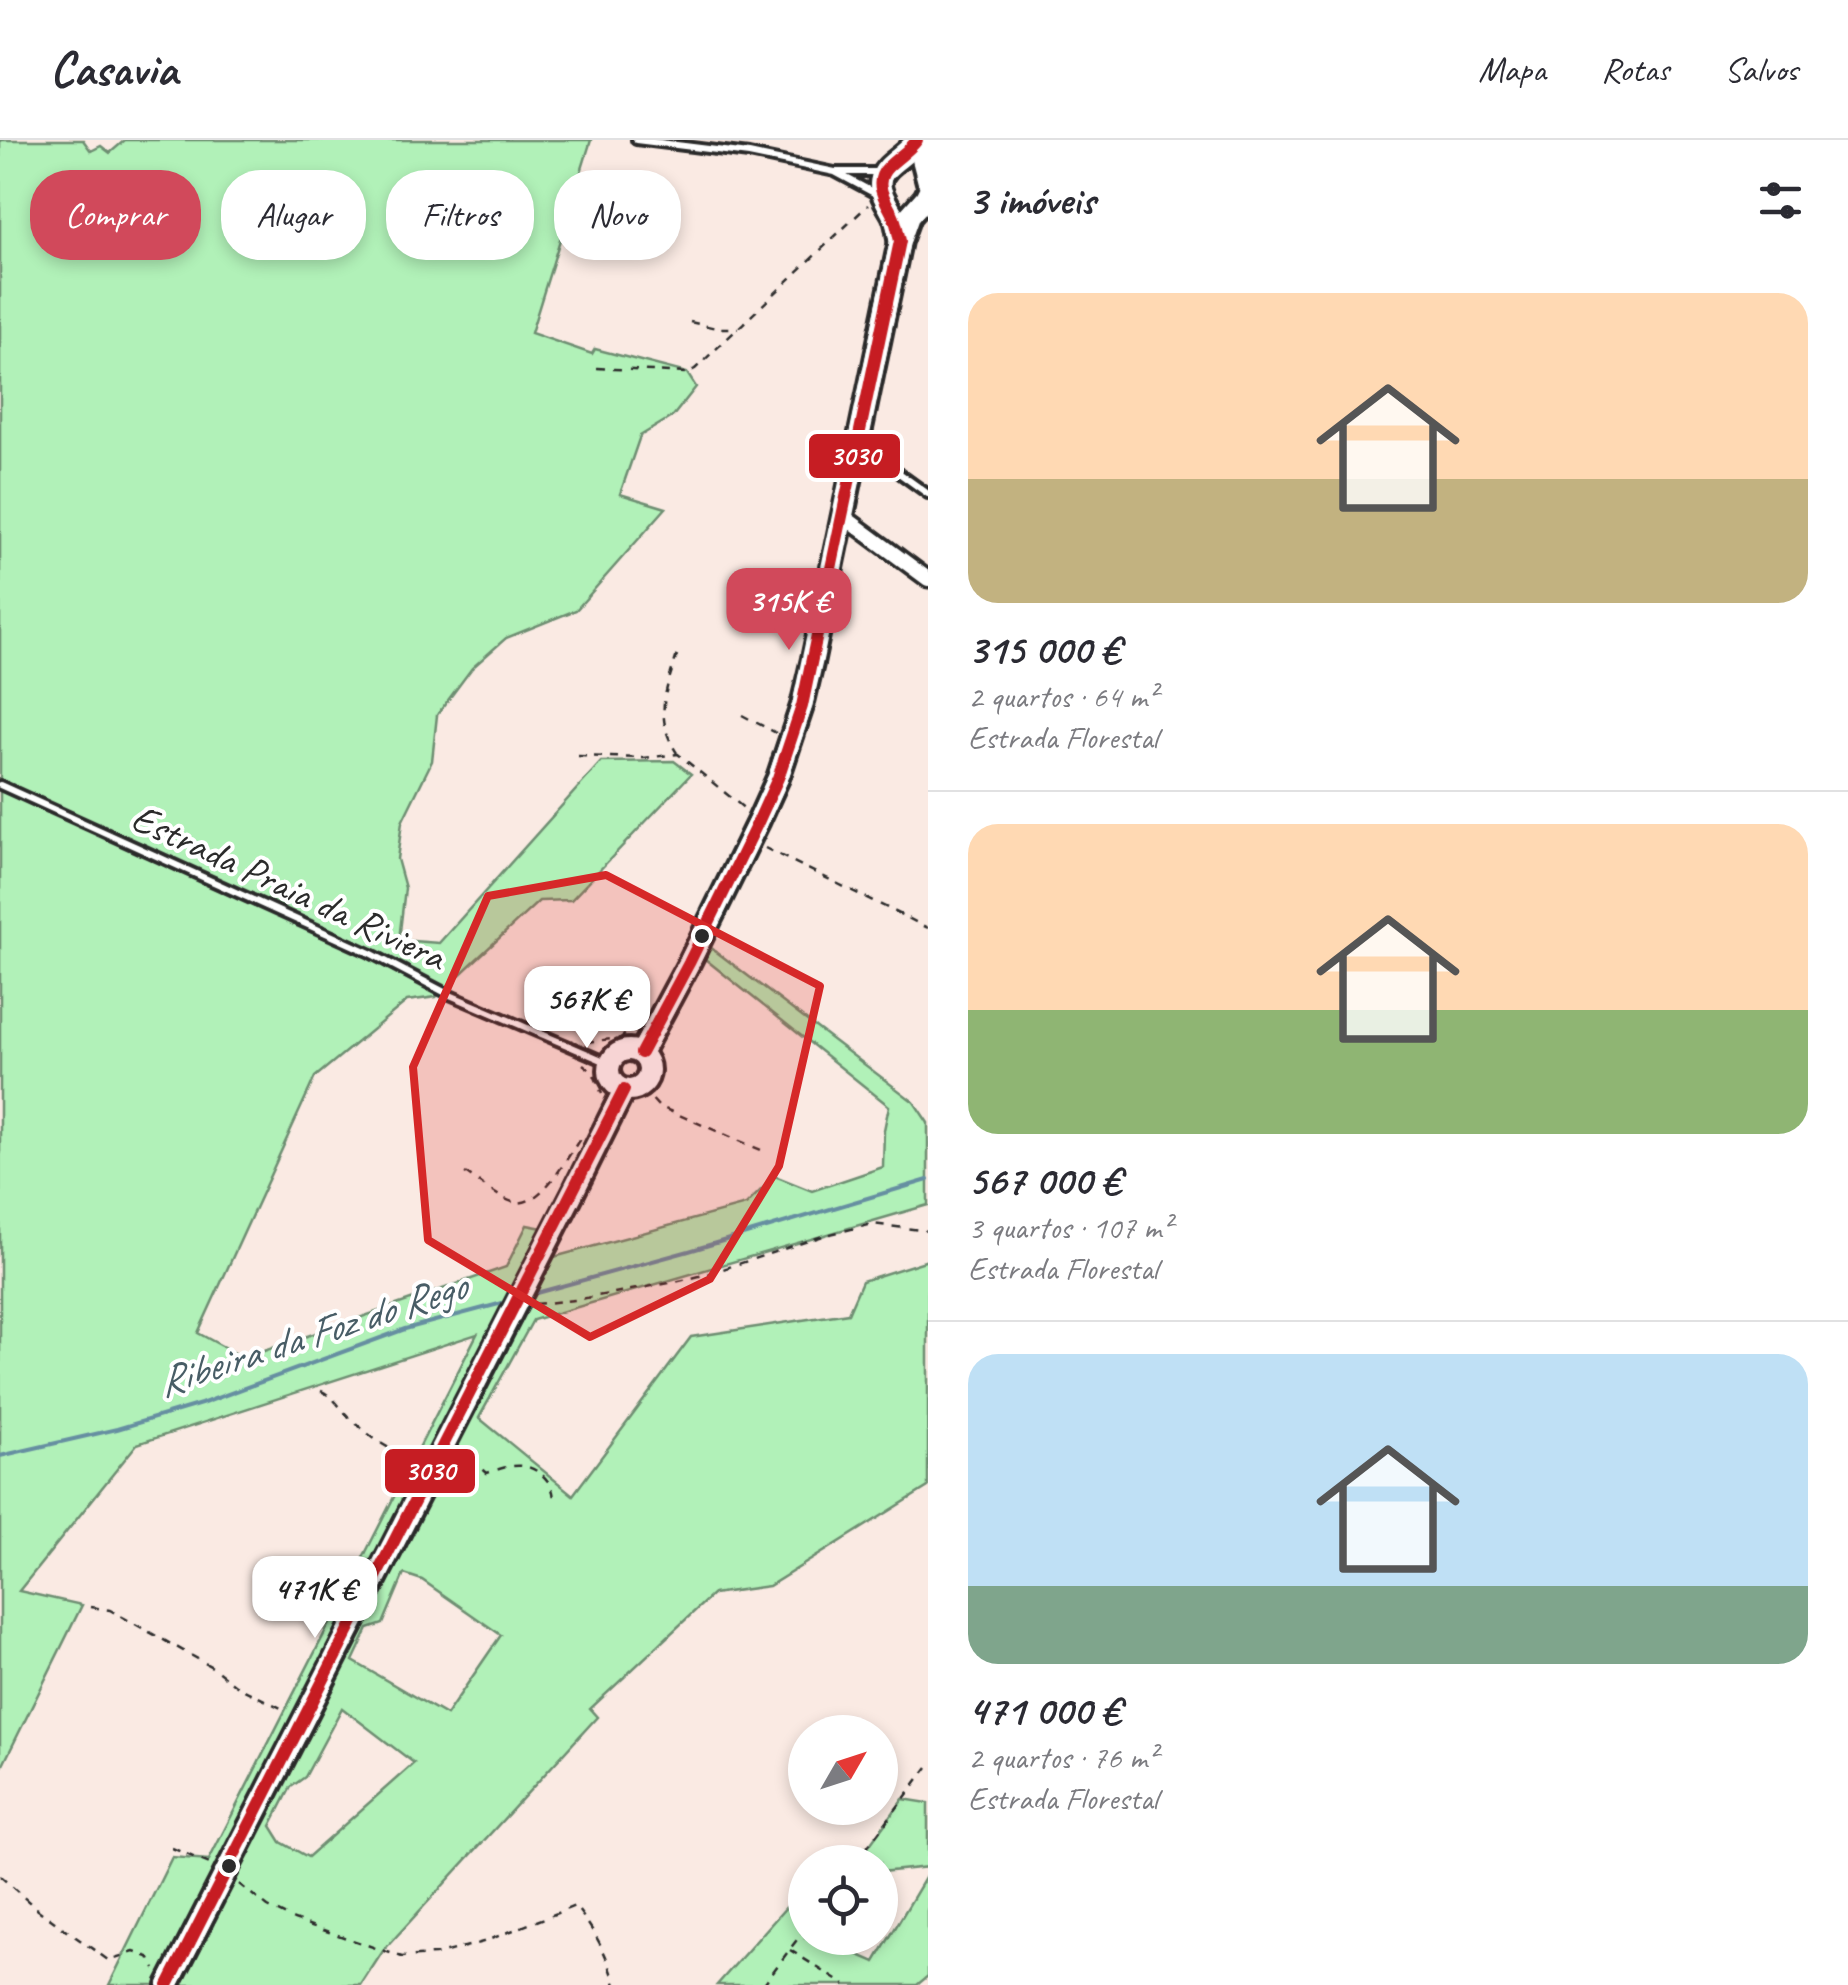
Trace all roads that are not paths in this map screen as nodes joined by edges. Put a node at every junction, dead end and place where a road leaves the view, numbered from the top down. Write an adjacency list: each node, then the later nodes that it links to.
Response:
1 (636, 140): 4 (lane)
2 (918, 140): 3 (main road); 5 (main road)
3 (888, 169): 4 (lane); 5 (main road); 6 (main road)
4 (835, 172): 6 (lane)
5 (924, 194): 6 (main road); 7 (main road)
6 (884, 199): 7 (main road)
7 (900, 241): 8 (main road)
8 (858, 444): 9 (lane); 10 (main road)
9 (928, 494)
10 (843, 516): 11 (street); 13 (main road)
11 (928, 579)
12 (0, 785): 14 (lane, Estrada Praia da Riviera)
13 (641, 1053): 14 (main road); 15 (main road)
14 (609, 1064): 15 (main road)
15 (632, 1088): 16 (main road)
16 (162, 1977)

